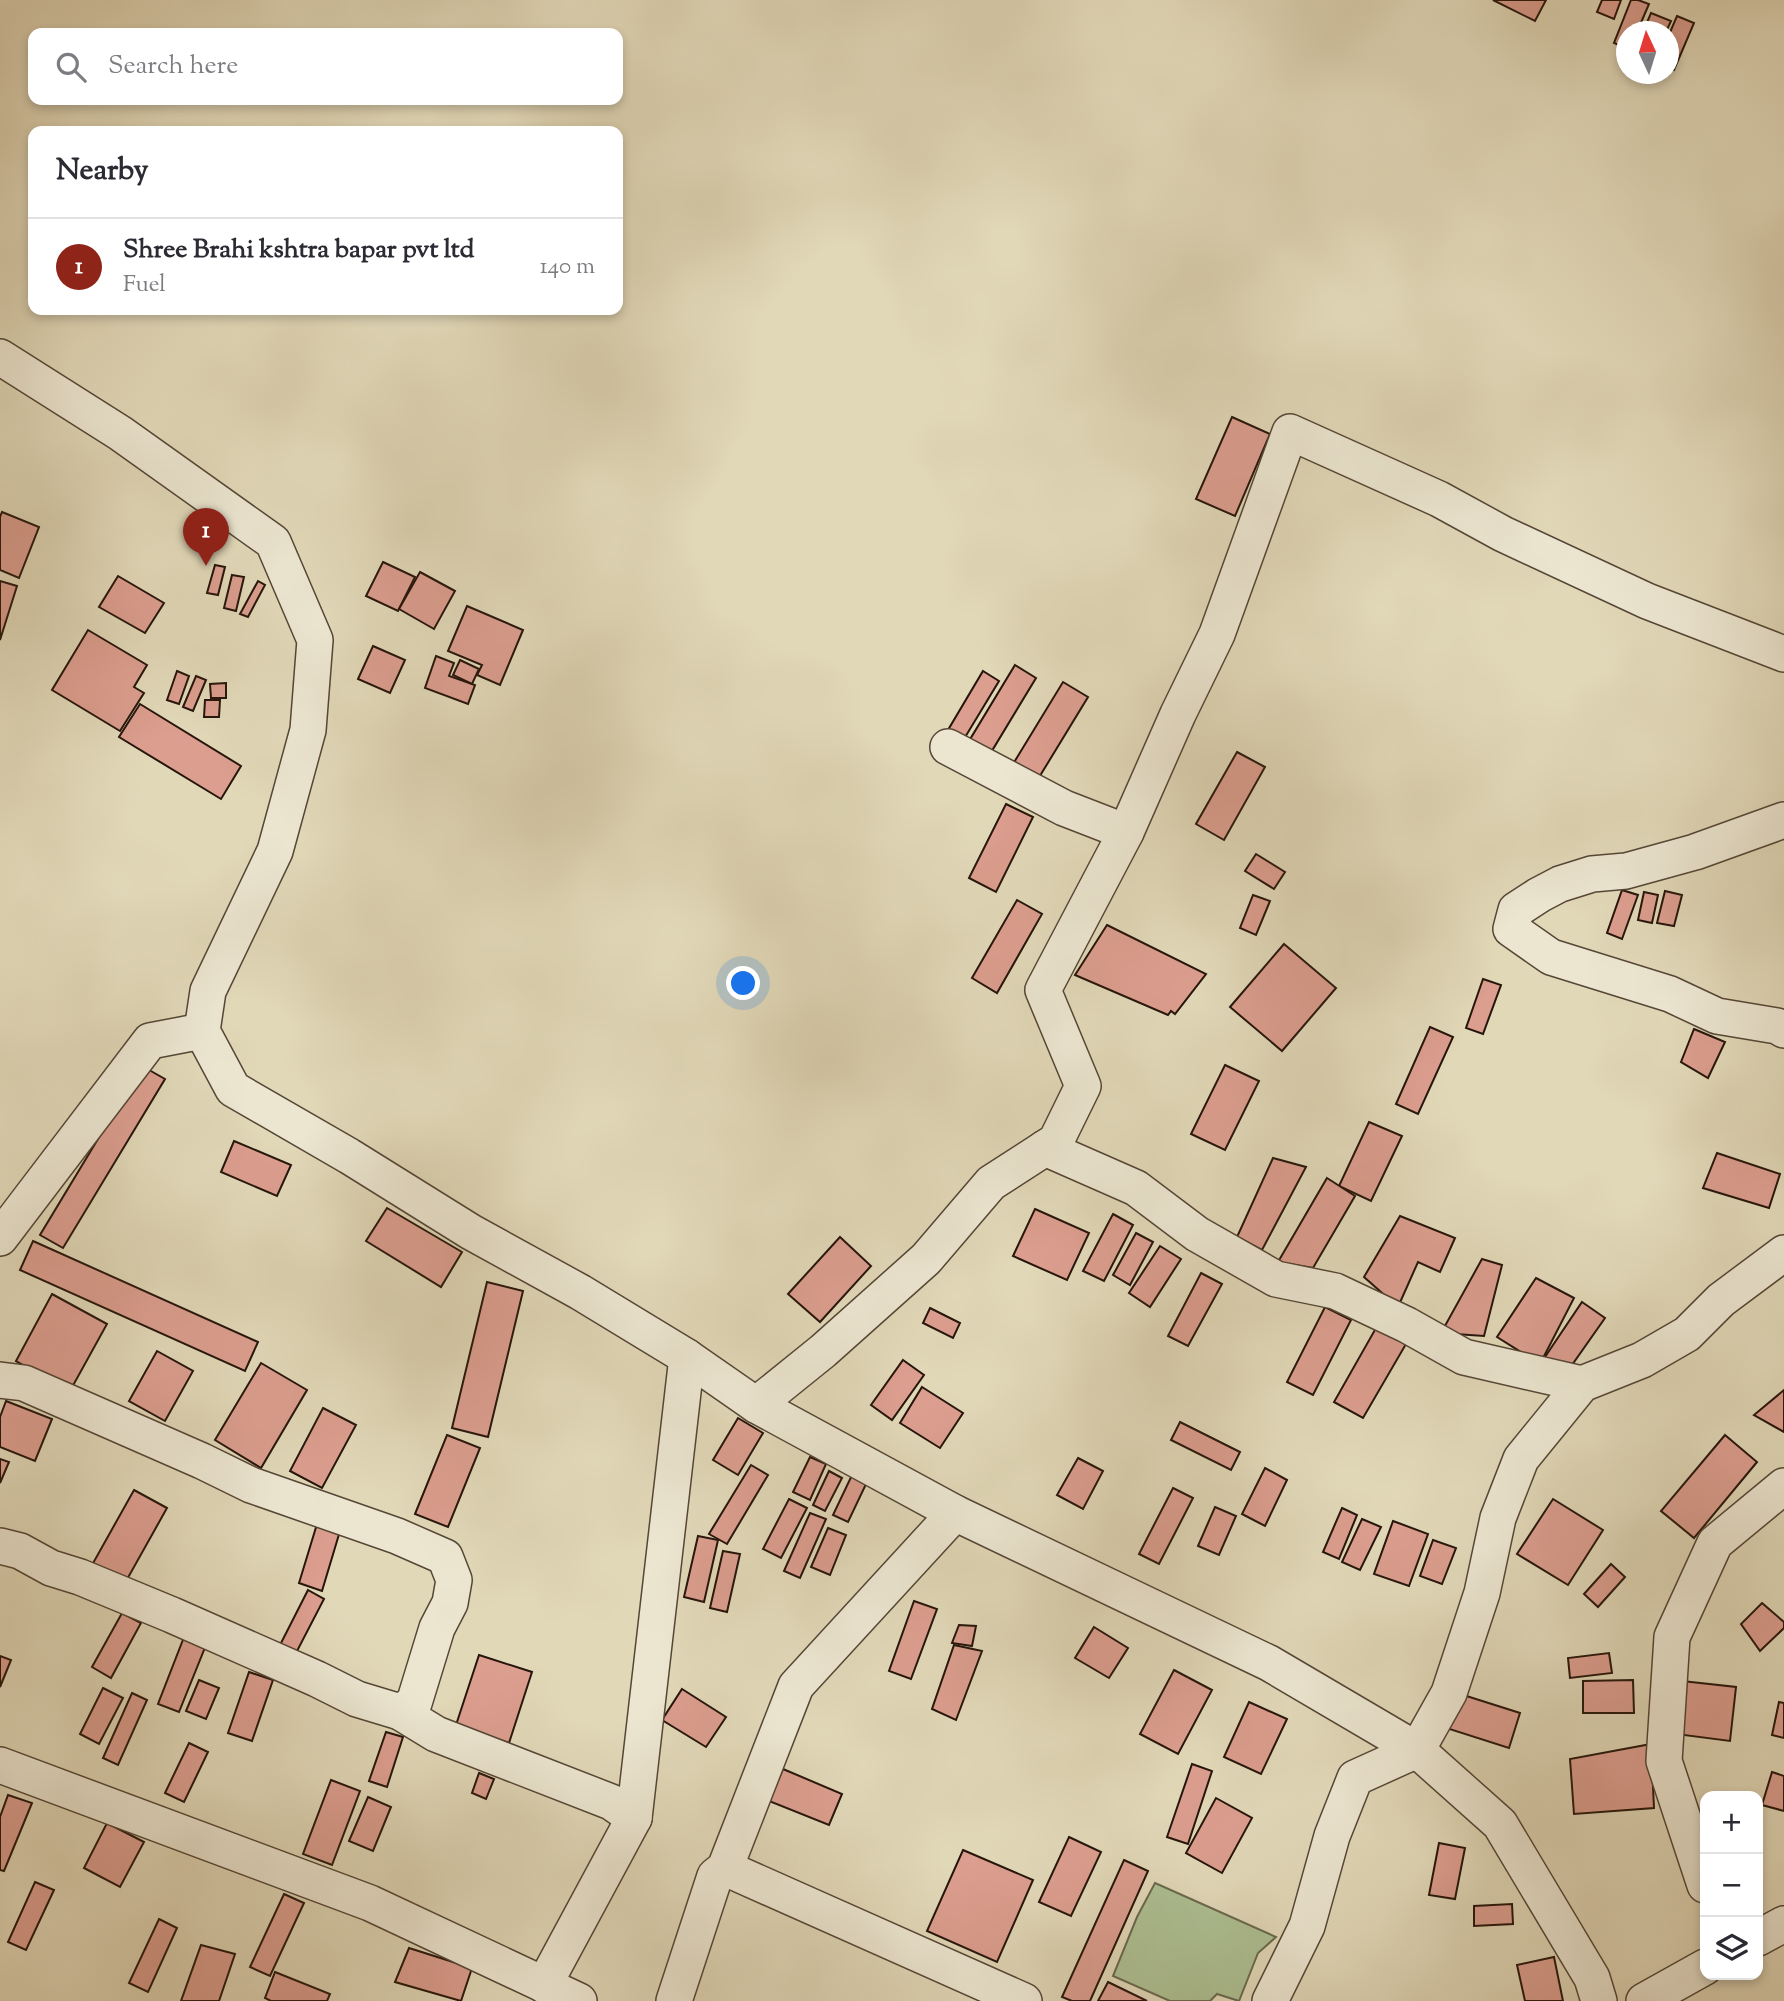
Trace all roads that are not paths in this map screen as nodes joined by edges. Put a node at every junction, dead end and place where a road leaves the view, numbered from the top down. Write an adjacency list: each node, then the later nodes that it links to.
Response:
1 (0, 357): 7 (street)
2 (1784, 654): 5 (street)
3 (948, 747): 5 (street)
4 (1784, 820): 6 (street)
5 (1126, 832): 8 (street)
6 (1784, 1030)
7 (202, 1031): 9 (street); 11 (street)
8 (1045, 1147): 13 (street); 14 (street)
9 (0, 1238)
10 (1784, 1253): 13 (street)
11 (687, 1357): 14 (street); 21 (street)
12 (0, 1380): 18 (street)
13 (1582, 1384): 19 (street)
14 (756, 1405): 16 (street)
15 (1784, 1486): 23 (street)
16 (955, 1513): 19 (street); 22 (street)
17 (0, 1546): 18 (street)
18 (400, 1712): 21 (street)
19 (1417, 1750): 31 (street); 32 (street)
20 (0, 1765): 27 (street)
21 (634, 1818): 27 (street)
22 (726, 1868): 29 (street); 30 (street)
23 (1700, 1870)
24 (1784, 1924): 25 (street)
25 (1763, 1935)
26 (1700, 1970): 33 (street)
27 (544, 1985): 28 (street)
28 (579, 2001)
29 (674, 2001)
30 (1024, 2001)
31 (1270, 2001)
32 (1600, 2001)
33 (1644, 2001)

